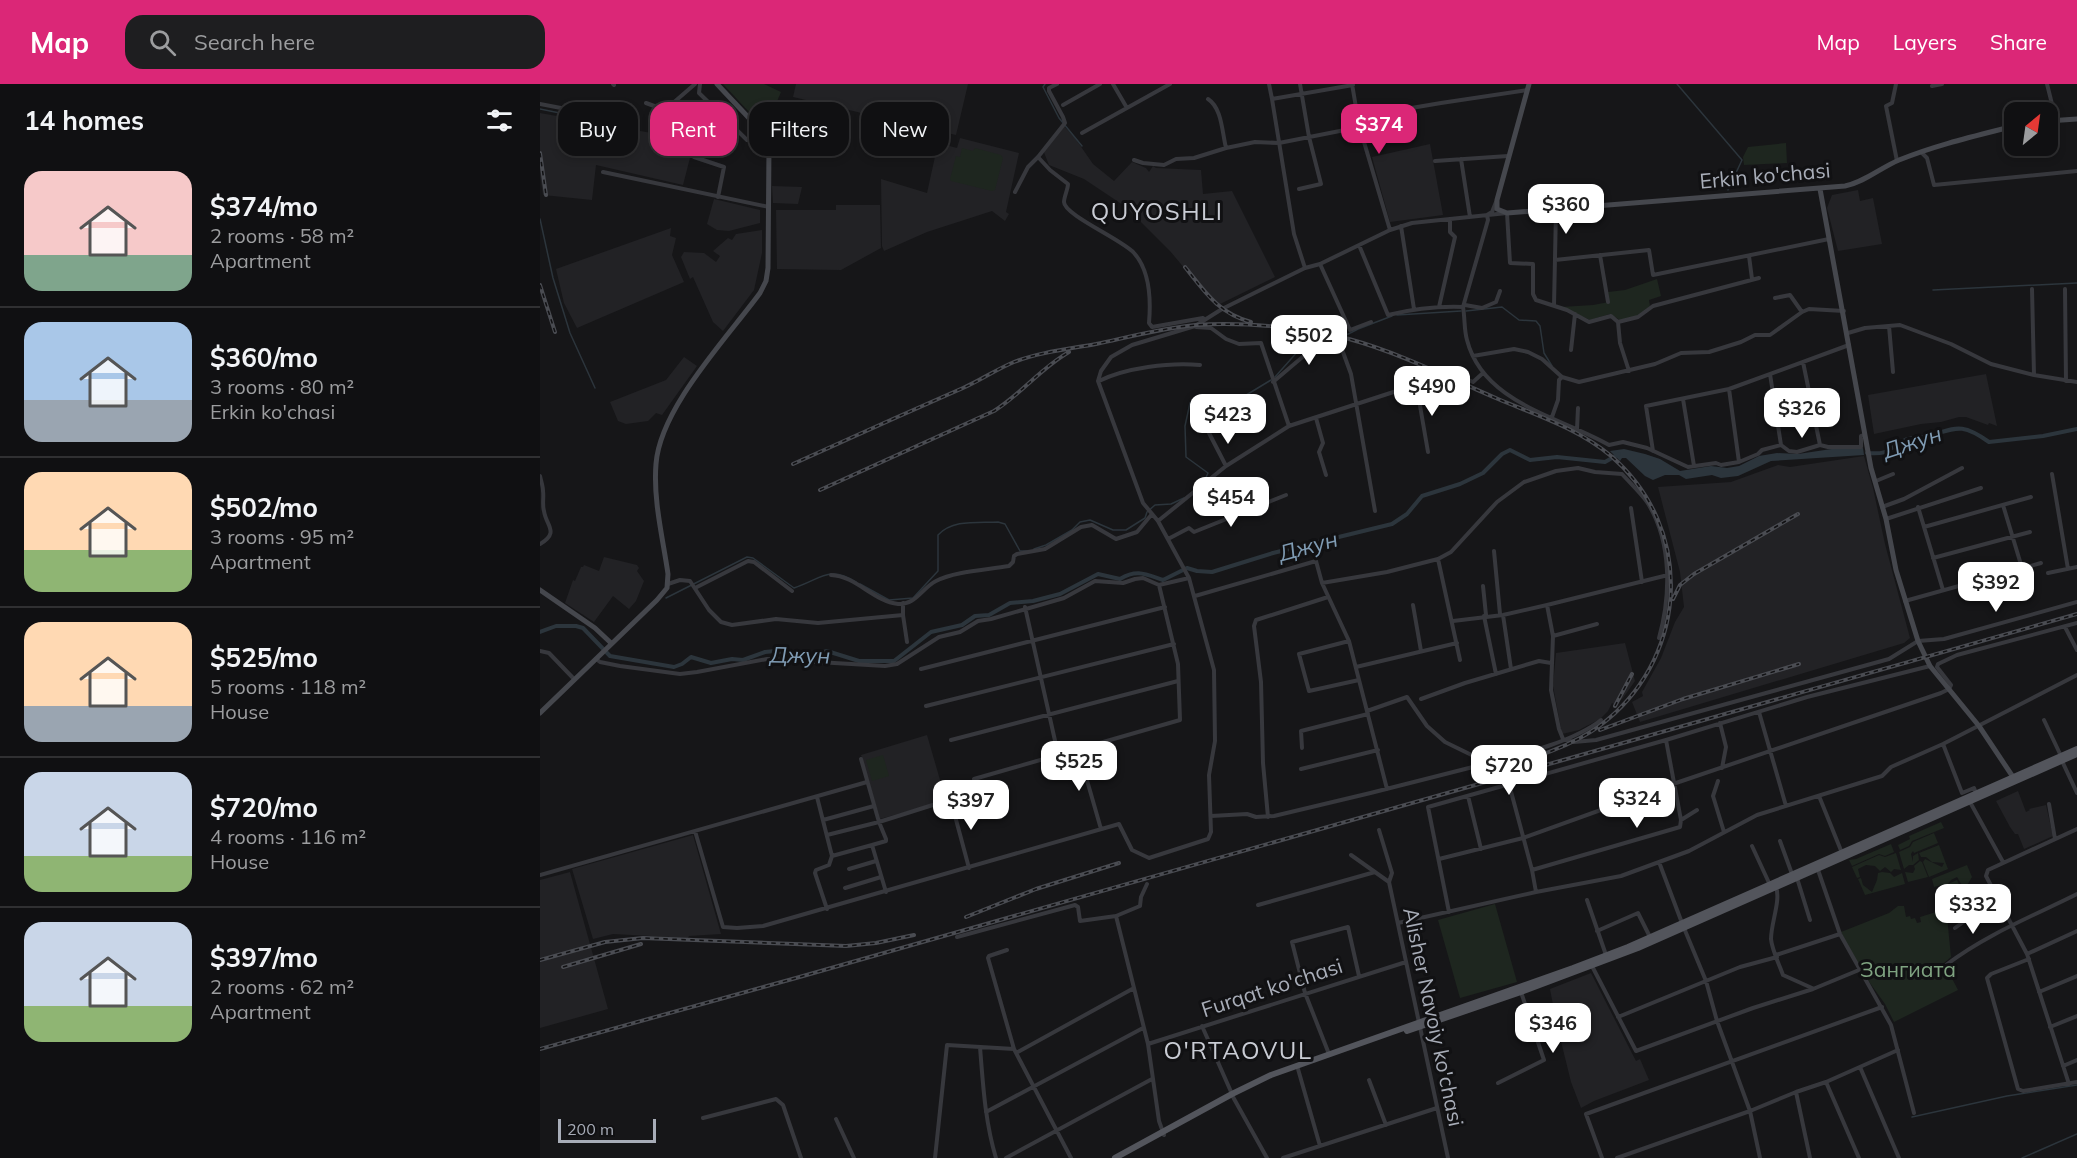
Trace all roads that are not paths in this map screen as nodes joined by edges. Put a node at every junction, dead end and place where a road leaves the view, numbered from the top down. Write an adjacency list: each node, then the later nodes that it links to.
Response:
1 (694, 84): 21 (street)
2 (700, 84): 33 (street)
3 (717, 84): 51 (main road)
4 (1100, 84): 23 (street)
5 (1113, 84): 25 (street)
6 (1170, 84): 25 (street)
7 (1269, 84): 19 (street)
8 (1300, 84): 17 (street)
9 (1896, 84): 42 (street)
10 (1942, 84): 15 (street)
11 (2047, 84): 20 (street)
12 (1054, 85): 39 (street)
13 (1353, 85): 14 (street); 26 (street)
14 (1342, 86): 17 (street)
15 (1932, 86)
16 (1528, 87): 26 (street); 37 (main road)
17 (1301, 95): 19 (street); 32 (street)
18 (1208, 99): 35 (street)
19 (1272, 99): 34 (street)
20 (2052, 102)
21 (646, 103)
22 (540, 104): 24 (street)
23 (1063, 105)
24 (558, 107)
25 (1127, 108): 31 (street)
26 (1358, 117): 29 (street)
27 (2077, 119): 28 (main road)
28 (2058, 120)
29 (1360, 127): 32 (street); 58 (street)
30 (2004, 129): 36 (main road, Erkin ko'chasi)
31 (1082, 133)
32 (1310, 137): 34 (street); 46 (street)
33 (747, 140)
34 (1279, 143): 35 (street); 65 (street)
35 (1226, 148): 41 (street)
36 (1921, 152): 42 (main road, Erkin ko'chasi); 44 (street)
37 (1508, 156): 40 (street); 50 (main road)
38 (694, 157): 49 (street)
39 (1038, 157): 48 (street); 80 (street)
40 (1461, 159): 43 (street); 55 (street)
41 (1134, 160)
42 (1897, 160): 47 (main road, Erkin ko'chasi)
43 (1435, 161)
44 (2077, 171)
45 (603, 172): 49 (street)
46 (1299, 189)
47 (1820, 189): 52 (main road, Erkin ko'chasi); 59 (main road)
48 (1015, 192)
49 (718, 197): 51 (street)
50 (1497, 200): 53 (main road); 54 (street)
51 (769, 207): 154 (main road)
52 (1556, 210): 53 (main road, Erkin ko'chasi); 63 (street)
53 (1507, 213): 54 (street); 75 (street)
54 (1487, 215): 55 (street); 74 (street)
55 (1470, 217): 56 (street)
56 (1450, 219): 57 (street); 73 (street)
57 (1401, 226): 58 (street); 76 (street)
58 (1390, 230): 60 (street)
59 (1829, 239): 62 (street); 77 (main road)
60 (1359, 244): 64 (street); 76 (street)
61 (1600, 255): 62 (street); 63 (street); 72 (street)
62 (1749, 256): 67 (street)
63 (1555, 260): 75 (street)
64 (1320, 264): 65 (street); 81 (street)
65 (1305, 268): 80 (street)
66 (1759, 278): 67 (street)
67 (1752, 279): 82 (street)
68 (2032, 289): 95 (street)
69 (2065, 290): 98 (street)
70 (1500, 291): 74 (street)
71 (1775, 298): 78 (street)
72 (1608, 302)
73 (1439, 306): 74 (street); 76 (street)
74 (1464, 306): 88 (street)
75 (1554, 306): 79 (street)
76 (1414, 309)
77 (1844, 311): 78 (street); 85 (main road)
78 (1802, 312): 91 (street)
79 (1575, 314): 82 (street); 87 (street)
80 (1207, 318): 83 (street)
81 (1371, 322)
82 (1618, 322): 91 (street)
83 (1195, 326): 97 (street); 99 (street)
84 (1889, 326): 85 (street); 92 (street); 95 (street)
85 (1848, 333): 86 (main road)
86 (1850, 345): 89 (street); 111 (main road)
87 (1571, 350)
88 (1473, 356): 93 (street); 96 (street)
89 (1803, 362): 94 (street); 113 (street)
90 (1200, 364): 97 (street)
91 (1629, 371): 96 (street)
92 (1893, 372)
93 (1483, 373): 101 (street); 107 (street)
94 (1770, 374): 102 (street); 112 (street)
95 (2034, 375): 98 (street)
96 (1562, 377): 107 (street)
97 (1098, 381): 133 (street)
98 (2067, 381): 100 (street)
99 (1273, 382): 104 (street); 108 (street)
100 (2077, 382)
101 (1415, 385): 104 (street); 115 (street)
102 (1729, 389): 103 (street); 116 (street)
103 (1683, 399): 114 (street); 118 (street)
104 (1357, 404): 106 (street); 132 (street)
105 (1578, 408): 109 (street)
106 (1316, 417): 108 (street); 122 (street)
107 (1552, 417): 109 (street)
108 (1289, 426): 117 (street)
109 (1577, 429): 114 (street)
110 (1209, 433): 117 (street)
111 (1865, 435): 113 (street); 124 (main road)
112 (1782, 445): 113 (street); 116 (street)
113 (1820, 445)
114 (1653, 451): 118 (street)
115 (1428, 452)
116 (1739, 462): 118 (street)
117 (1226, 466): 135 (street)
118 (1694, 466)
119 (1962, 468): 129 (street)
120 (1893, 474): 124 (street)
121 (2052, 474): 147 (street)
122 (1326, 475)
123 (540, 476): 140 (street)
124 (1876, 481): 129 (main road)
125 (1981, 488): 130 (street)
126 (1286, 495): 139 (street)
127 (2031, 497): 128 (street)
128 (2003, 505): 136 (street); 138 (street)
129 (1882, 507): 134 (main road)
130 (1918, 507): 134 (street); 136 (street)
131 (1631, 508): 152 (street)
132 (1376, 510)
133 (1152, 514): 135 (street); 165 (street)
134 (1886, 519): 163 (main road)
135 (1158, 522): 139 (street)
136 (1924, 527): 142 (street)
137 (2030, 532): 138 (street)
138 (2013, 536): 142 (street); 146 (street)
139 (1168, 539): 151 (street)
140 (540, 544)
141 (1494, 551): 170 (street)
142 (1933, 558): 159 (street)
143 (1438, 559): 150 (street); 153 (street); 173 (street)
144 (2041, 563): 146 (street)
145 (2077, 567): 147 (street)
146 (2022, 568): 159 (street)
147 (2068, 569): 148 (street)
148 (2048, 573)
149 (831, 575): 165 (street)
150 (1668, 575): 152 (street); 178 (street)
151 (1189, 578): 155 (street); 161 (street)
152 (1642, 582): 167 (street)
153 (1322, 583): 161 (street); 162 (street)
154 (668, 584): 156 (street); 183 (main road)
155 (1159, 585): 168 (street); 169 (street)
156 (694, 586): 160 (street); 171 (street)
157 (1483, 586): 172 (street)
158 (540, 590): 183 (main road)
159 (1943, 590): 163 (street)
160 (792, 591)
161 (1195, 596): 246 (street)
162 (1328, 597): 180 (street); 247 (street)
163 (1905, 601): 179 (main road)
164 (2077, 602): 179 (street)
165 (903, 603): 171 (street)
166 (1413, 605): 188 (street)
167 (1547, 605): 170 (street); 177 (street)
168 (1025, 607): 182 (street); 189 (street)
169 (1165, 607): 182 (street); 185 (street)
170 (1502, 614): 172 (street); 195 (street)
171 (903, 615): 181 (street)
172 (1485, 616): 173 (street); 196 (street)
173 (1453, 621): 184 (street)
174 (2077, 623): 176 (street)
175 (1597, 624): 177 (street)
176 (2065, 627): 186 (street); 202 (street)
177 (1553, 636): 191 (street)
178 (1659, 638)
179 (1918, 640): 192 (main road); 213 (street)
180 (1349, 641): 193 (street); 200 (street)
181 (907, 642)
182 (1034, 642): 194 (street); 198 (street)
183 (611, 643): 189 (main road)
184 (1457, 643): 188 (street); 190 (street)
185 (1174, 644): 198 (street); 201 (street)
186 (2077, 650)
187 (540, 651): 199 (street)
188 (1421, 651): 193 (street)
189 (598, 657): 199 (main road)
190 (1460, 660)
191 (1551, 663): 195 (street); 213 (street)
192 (1930, 666): 202 (main road); 205 (street)
193 (1356, 667): 200 (street)
194 (921, 669)
195 (1510, 669): 196 (street)
196 (1496, 674): 203 (street)
197 (2077, 675): 212 (street)
198 (1040, 676): 204 (street); 208 (street)
199 (574, 679): 206 (main road)
200 (1359, 680): 207 (street)
201 (1178, 681): 208 (street); 218 (street)
202 (1949, 689): 212 (main road); 221 (street)
203 (1421, 699)
204 (926, 706)
205 (1759, 711): 211 (street); 221 (street)
206 (540, 713)
207 (1368, 713): 217 (street); 220 (street); 226 (street)
208 (1050, 715): 214 (street); 222 (street)
209 (1602, 720): 213 (street)
210 (2044, 720): 224 (street)
211 (1720, 723): 215 (street); 227 (street)
212 (1979, 726): 216 (street); 229 (main road)
213 (1563, 739): 226 (street)
214 (951, 740)
215 (1666, 740): 232 (street); 233 (street)
216 (1943, 744): 235 (street); 238 (street)
217 (1302, 748)
218 (1078, 749): 222 (street); 251 (street)
219 (2077, 749): 224 (main road)
220 (1378, 750): 228 (street); 234 (street)
221 (1770, 751): 227 (street); 244 (street)
222 (1058, 754): 240 (street)
223 (2077, 754): 224 (main road)
224 (2061, 758): 229 (main road); 236 (street)
225 (861, 759): 231 (street)
226 (1488, 763): 234 (street)
227 (1722, 768): 233 (street)
228 (1301, 769)
229 (2015, 779): 235 (main road); 241 (main road)
230 (1718, 781): 255 (street)
231 (867, 782): 239 (street); 243 (street)
232 (1509, 784): 237 (street); 257 (street)
233 (1673, 784): 249 (street); 257 (street)
234 (1387, 789): 247 (street)
235 (1976, 793): 263 (main road)
236 (2077, 793)
237 (1468, 796): 262 (street); 266 (street)
238 (1819, 796): 244 (street); 263 (street)
239 (817, 797): 248 (street); 254 (street)
240 (951, 801): 250 (street); 271 (street)
241 (1970, 801): 269 (street); 270 (main road)
242 (2049, 804): 258 (street)
243 (874, 806): 248 (street); 250 (street)
244 (1786, 806): 255 (street)
245 (1696, 810): 249 (street)
246 (1210, 816): 247 (street); 251 (street)
247 (1268, 817)
248 (824, 820): 256 (street)
249 (1681, 820): 273 (street)
250 (879, 822): 256 (street); 260 (street)
251 (1101, 829): 271 (street)
252 (2077, 829): 258 (street)
253 (1379, 830): 278 (street, Alisher Navoiy ko'chasi)
254 (695, 831): 275 (street); 288 (street)
255 (1724, 832): 268 (street)
256 (827, 835): 265 (street)
257 (1523, 838): 262 (street); 273 (street)
258 (2055, 839): 269 (street)
259 (1780, 841): 277 (street)
260 (872, 845): 265 (street); 267 (street)
261 (1752, 846): 280 (street)
262 (1480, 849): 266 (street)
263 (1842, 853): 270 (main road)
264 (1352, 855): 274 (street)
265 (832, 856): 288 (street)
266 (1439, 859): 289 (street)
267 (876, 861): 272 (street); 276 (street)
268 (1659, 862): 283 (street); 294 (street)
269 (2003, 862): 285 (street)
270 (1816, 867): 277 (main road); 298 (street)
271 (969, 868): 282 (street)
272 (849, 869)
273 (1532, 870): 283 (street)
274 (1375, 872): 278 (street); 287 (street)
275 (540, 875)
276 (881, 877): 281 (street); 282 (street)
277 (1795, 877): 280 (main road); 291 (street)
278 (1389, 882): 292 (street, Alisher Navoiy ko'chasi)
279 (1147, 884): 290 (street)
280 (1773, 886): 294 (main road); 303 (street)
281 (845, 888)
282 (886, 892): 288 (street)
283 (1536, 892): 289 (street)
284 (2077, 894): 293 (street)
285 (1998, 897): 293 (street); 295 (street)
286 (1587, 900): 296 (street)
287 (1258, 904)
288 (827, 909)
289 (1449, 912): 292 (street)
290 (1116, 916): 299 (street); 312 (street)
291 (1810, 920)
292 (1398, 923): 305 (street, Alisher Navoiy ko'chasi)
293 (2013, 925): 304 (street); 306 (street)
294 (1683, 926): 300 (main road); 307 (main road); 311 (street)
295 (1955, 928)
296 (1598, 931): 300 (street); 302 (street)
297 (2077, 931): 304 (street)
298 (1840, 934): 303 (street); 308 (street)
299 (957, 937)
300 (1650, 938): 302 (main road)
301 (1007, 950): 328 (street)
302 (1607, 956): 321 (main road)
303 (1776, 956): 311 (street); 313 (street)
304 (2028, 956): 315 (street); 340 (street)
305 (1406, 962): 309 (street, Furqat ko'chasi); 321 (street, Alisher Navoiy ko'chasi)
306 (1946, 965)
307 (1592, 966): 314 (main road); 319 (street)
308 (1859, 970): 313 (street); 317 (street)
309 (1359, 976): 316 (street, Furqat ko'chasi); 316 (street)
310 (2077, 976): 315 (street)
311 (1706, 981): 319 (street); 320 (street)
312 (1134, 988): 324 (street); 328 (street)
313 (1813, 989): 320 (street)
314 (1521, 992): 321 (main road); 338 (street)
315 (2039, 992): 323 (street)
316 (1305, 993): 322 (street, Furqat ko'chasi); 329 (street)
317 (1882, 1007): 327 (street); 331 (street)
318 (2077, 1016): 323 (street)
319 (1618, 1017): 320 (street)
320 (1717, 1021): 331 (street)
321 (1420, 1024): 329 (main road); 334 (main road); 344 (street, Alisher Navoiy ko'chasi)
322 (1202, 1026): 325 (street, Furqat ko'chasi); 343 (street)
323 (2050, 1027): 332 (street)
324 (1143, 1028): 325 (street); 341 (street)
325 (1148, 1044): 335 (street)
326 (980, 1047): 328 (street); 346 (street); 357 (street)
327 (1898, 1050): 333 (street); 347 (street)
328 (1015, 1051): 341 (street)
329 (1329, 1054): 343 (main road)
330 (2077, 1060): 332 (street)
331 (1733, 1062): 345 (street); 365 (street)
332 (2063, 1066): 340 (street)
333 (1860, 1067): 337 (street); 370 (street)
334 (1298, 1069): 343 (main road); 353 (street)
335 (1152, 1079): 351 (street); 352 (street)
336 (1370, 1080): 350 (street)
337 (1826, 1082): 342 (street); 369 (street)
338 (1498, 1083)
339 (2077, 1083): 340 (street)
340 (2069, 1084)
341 (1034, 1086): 346 (street); 351 (street)
342 (1796, 1092): 345 (street); 368 (street)
343 (1232, 1095): 352 (main road); 362 (street)
344 (1437, 1108): 350 (street); 364 (street, Alisher Navoiy ko'chasi)
345 (1750, 1111): 366 (street); 367 (street)
346 (986, 1112): 358 (street)
347 (1914, 1113)
348 (703, 1118): 355 (street)
349 (836, 1119): 356 (street)
350 (1386, 1125): 353 (street)
351 (1056, 1131): 359 (street); 360 (street)
352 (1163, 1133): 354 (main road); 361 (main road)
353 (1320, 1146): 363 (street)
354 (1124, 1157)
355 (801, 1158)
356 (854, 1158)
357 (935, 1158)
358 (996, 1158)
359 (1006, 1158)
360 (1071, 1158)
361 (1115, 1158)
362 (1267, 1158)
363 (1282, 1158)
364 (1448, 1158)
365 (1602, 1158)
366 (1617, 1158)
367 (1760, 1158)
368 (1810, 1158)
369 (1859, 1158)
370 (1899, 1158)

